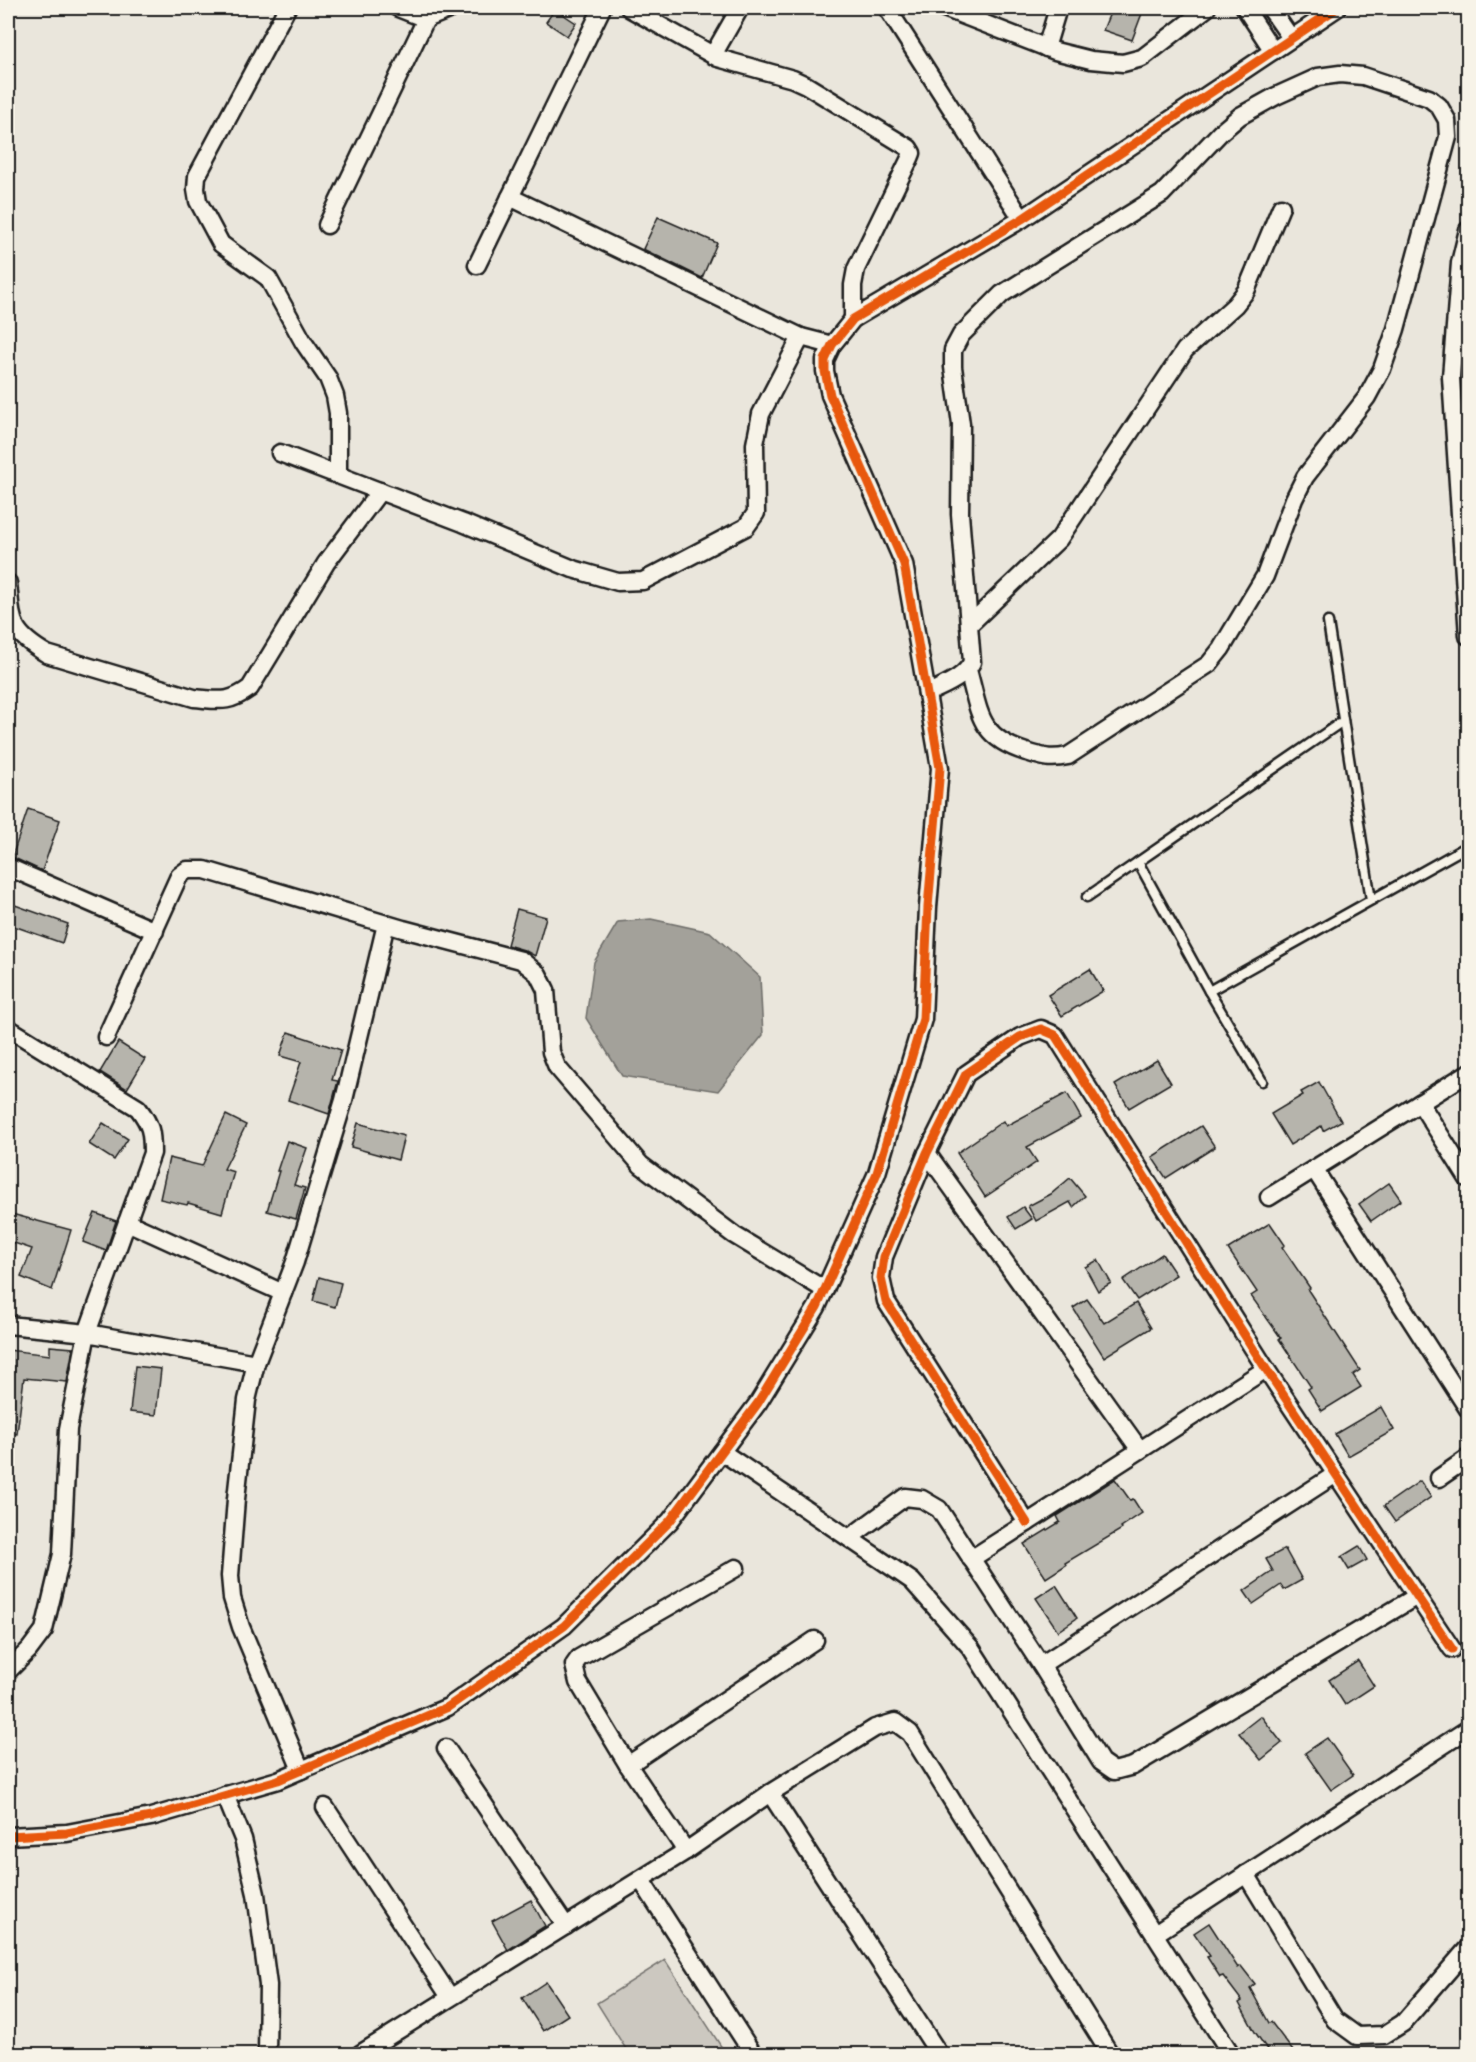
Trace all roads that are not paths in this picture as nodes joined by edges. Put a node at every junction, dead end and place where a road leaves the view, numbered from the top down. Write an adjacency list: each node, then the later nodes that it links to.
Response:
1 (287, 8): 29 (street)
2 (398, 8): 14 (street)
3 (453, 8): 14 (street)
4 (602, 8): 19 (street)
5 (629, 8): 18 (street)
6 (740, 8): 18 (street)
7 (887, 8): 21 (street)
8 (944, 8): 16 (street)
9 (1058, 8): 16 (street)
10 (1207, 8): 16 (street)
11 (1245, 8): 17 (street)
12 (1270, 8): 15 (street)
13 (1337, 8): 15 (street)
14 (426, 19): 22 (street)
15 (1291, 39): 17 (street)
16 (1046, 48)
17 (1272, 51): 21 (street)
18 (713, 55): 25 (street)
19 (510, 197): 24 (street); 26 (street)
20 (1281, 207): 33 (street)
21 (1022, 219): 25 (street)
22 (327, 225)
23 (1468, 230): 34 (street)
24 (477, 265)
25 (853, 320): 27 (street)
26 (801, 337): 27 (street); 30 (street)
27 (832, 345): 36 (street)
28 (280, 453): 29 (street)
29 (338, 475): 30 (street)
30 (380, 491): 31 (street)
31 (8, 583)
32 (1328, 622): 37 (lane)
33 (969, 625): 35 (street); 35 (street)
34 (1468, 636)
35 (968, 670): 36 (street)
36 (927, 694): 56 (street)
37 (1343, 721): 39 (lane); 42 (lane)
38 (1468, 846): 42 (lane)
39 (1138, 862): 41 (lane); 45 (lane)
40 (8, 867): 44 (street)
41 (1087, 897)
42 (1371, 900): 45 (lane)
43 (387, 924): 44 (street); 56 (street); 57 (street)
44 (154, 931): 47 (street)
45 (1209, 991): 49 (lane)
46 (8, 1028): 55 (street)
47 (106, 1037)
48 (1468, 1073): 50 (street)
49 (1262, 1081)
50 (1420, 1103): 52 (street); 53 (street)
51 (927, 1153): 61 (street); 63 (street); 68 (street)
52 (1314, 1169): 54 (street); 62 (street)
53 (1468, 1179)
54 (1269, 1197)
55 (127, 1222): 57 (street); 59 (street)
56 (825, 1290): 64 (street)
57 (283, 1293): 60 (street)
58 (8, 1325): 59 (street)
59 (87, 1333): 60 (street); 76 (street)
60 (256, 1363): 80 (street)
61 (1266, 1369): 63 (street); 66 (street)
62 (1468, 1409)
63 (1140, 1450): 68 (street)
64 (722, 1452): 69 (street); 80 (street)
65 (1468, 1458): 67 (street)
66 (1336, 1474): 72 (street); 75 (street)
67 (1439, 1478)
68 (1027, 1523): 70 (street)
69 (849, 1538): 70 (street); 89 (street)
70 (971, 1559): 75 (street)
71 (736, 1568): 79 (street)
72 (1417, 1596): 74 (street); 75 (street)
73 (815, 1640): 79 (street)
74 (1452, 1649)
75 (1041, 1665)
76 (8, 1671)
77 (1468, 1729): 86 (street)
78 (446, 1748): 88 (street)
79 (628, 1764): 85 (street)
80 (301, 1770): 82 (street)
81 (770, 1793): 85 (street); 95 (street); 96 (street)
82 (225, 1795): 84 (street); 92 (street)
83 (325, 1807): 91 (street)
84 (8, 1836)
85 (686, 1851): 87 (street)
86 (1246, 1874): 89 (street); 90 (street)
87 (641, 1880): 88 (street); 94 (street)
88 (566, 1926): 91 (street)
89 (1155, 1934): 97 (street)
90 (1468, 1948)
91 (450, 1997): 93 (street)
92 (267, 2055)
93 (360, 2055)
94 (753, 2055)
95 (939, 2055)
96 (1110, 2055)
97 (1231, 2055)

